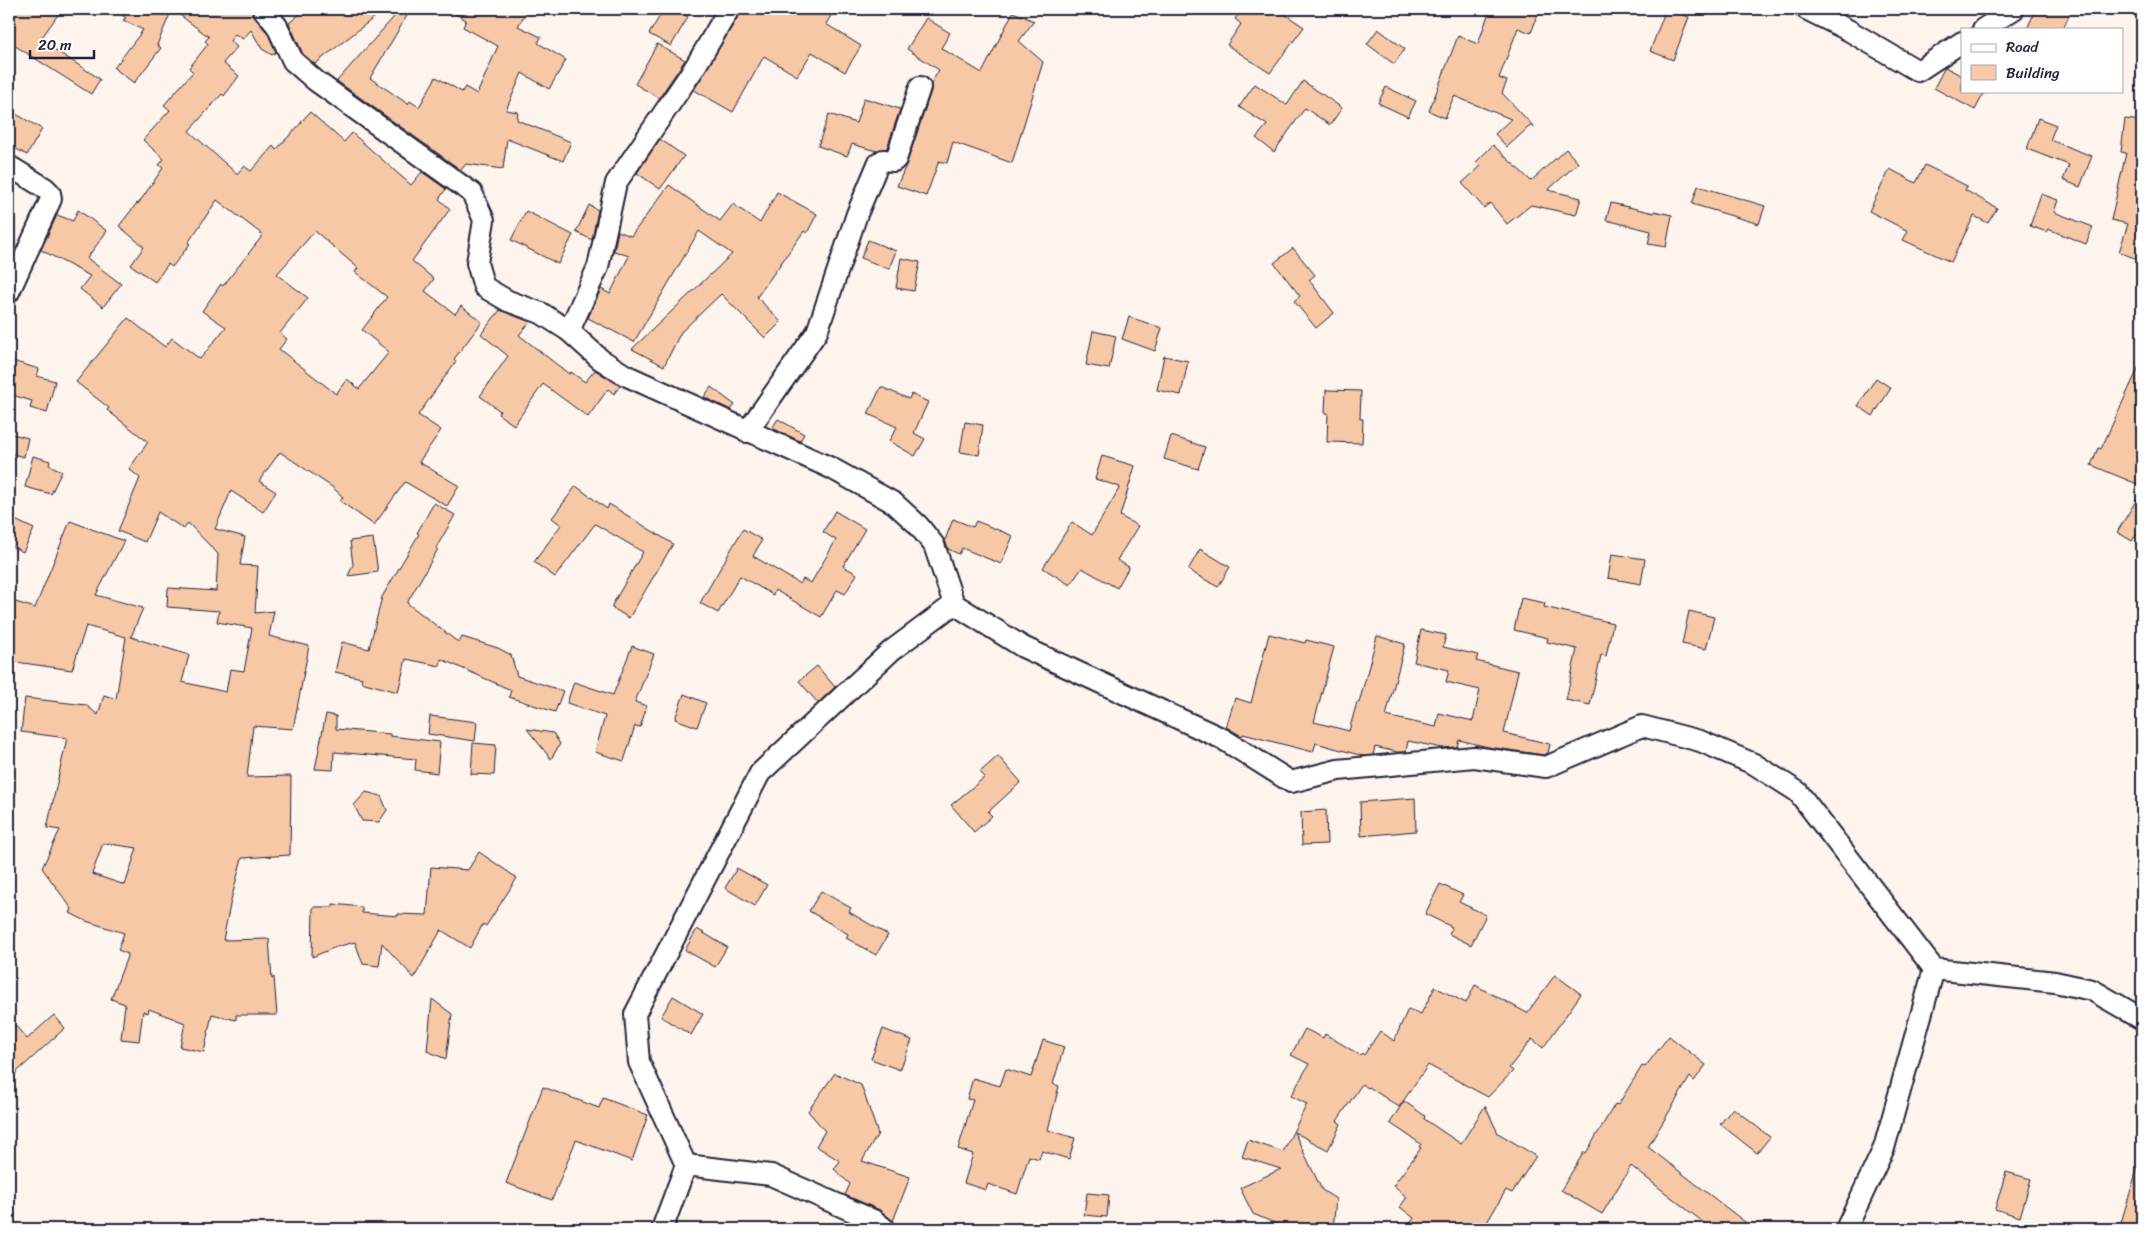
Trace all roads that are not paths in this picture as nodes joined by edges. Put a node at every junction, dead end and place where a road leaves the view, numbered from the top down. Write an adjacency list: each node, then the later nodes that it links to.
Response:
1 (264, 9): 10 (street)
2 (729, 9): 10 (street)
3 (1806, 9): 6 (street)
4 (2014, 9): 5 (street)
5 (1985, 28)
6 (1961, 43)
7 (920, 87): 11 (street)
8 (9, 166): 9 (street)
9 (9, 292)
10 (569, 331): 11 (street)
11 (747, 432): 12 (street)
12 (954, 604): 13 (street); 15 (street)
13 (1934, 969): 14 (street); 18 (street)
14 (2142, 1019)
15 (686, 1165): 16 (street); 17 (street)
16 (662, 1229)
17 (884, 1229)
18 (1846, 1229)

